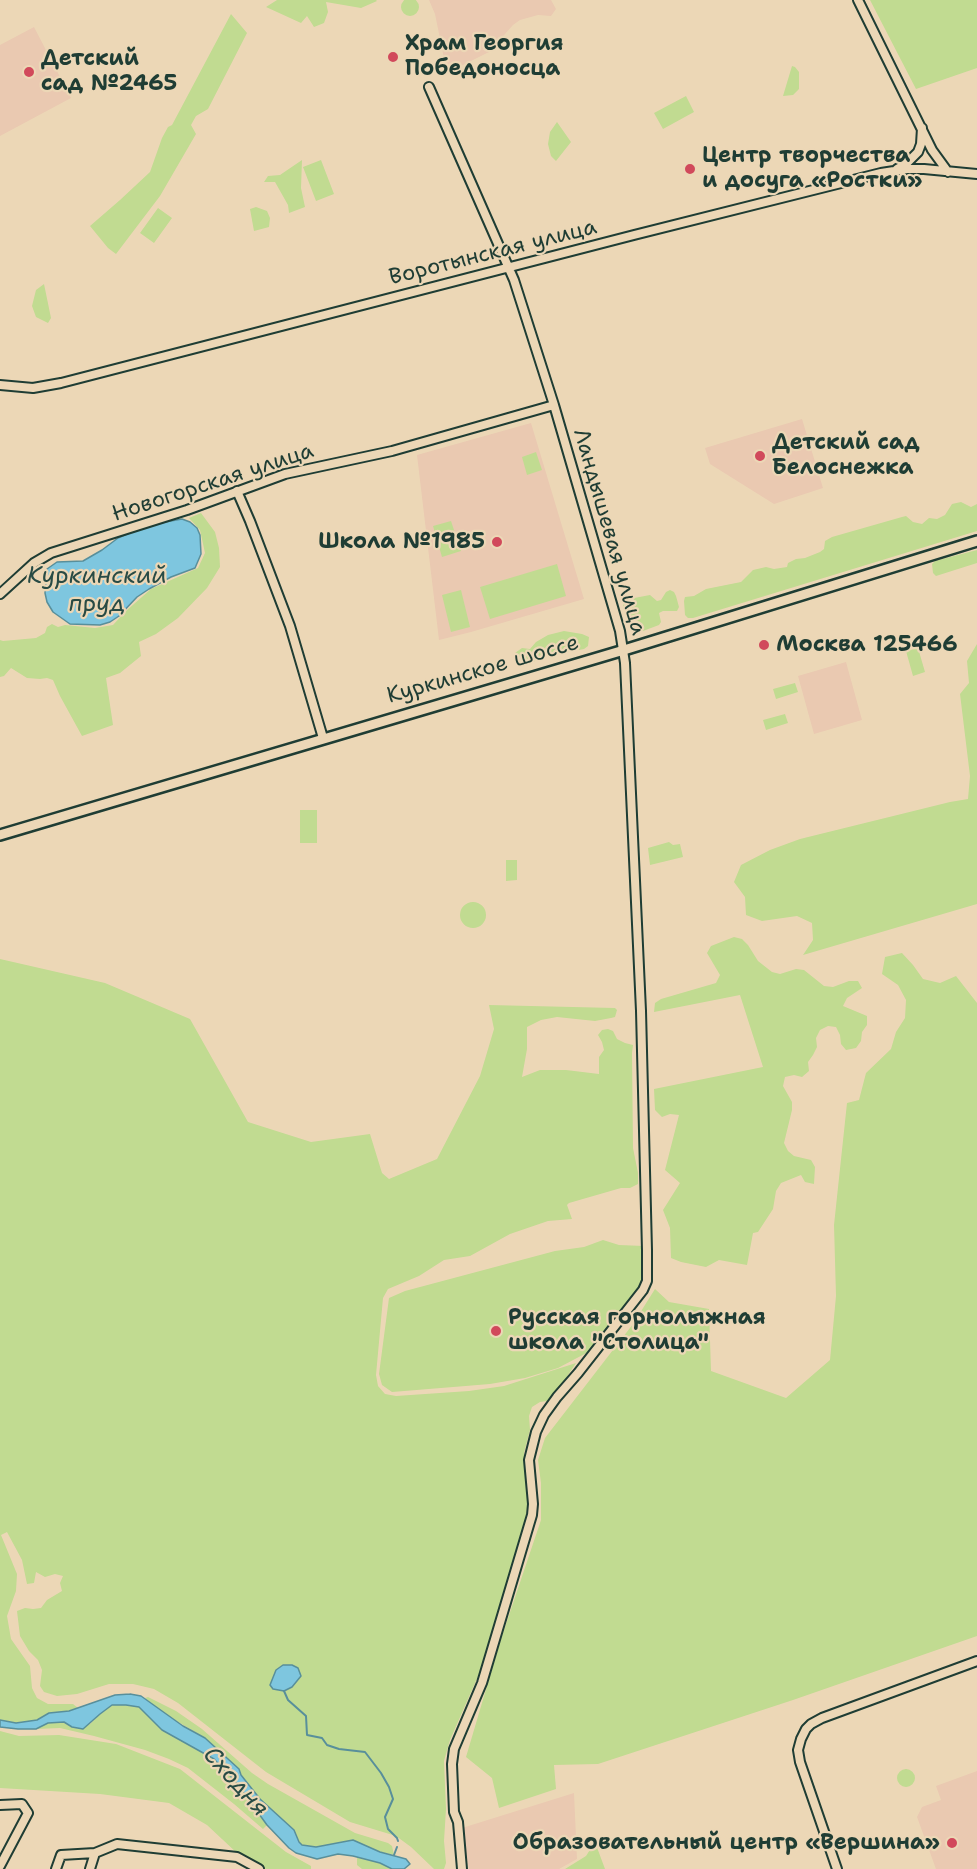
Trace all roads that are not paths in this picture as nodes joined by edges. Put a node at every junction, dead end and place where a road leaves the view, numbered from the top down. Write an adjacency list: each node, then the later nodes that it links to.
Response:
1 (858, 0): 3 (street)
2 (429, 87): 7 (street, Ландышевая улица)
3 (922, 127): 4 (street); 5 (street)
4 (893, 170): 5 (street, Воротынская улица); 7 (street, Воротынская улица)
5 (948, 172): 6 (street, Воротынская улица)
6 (977, 174)
7 (508, 268): 8 (street, Воротынская улица); 9 (street, Ландышевая улица)
8 (0, 385)
9 (554, 405): 10 (street, Новогорская улица); 13 (street, Ландышевая улица)
10 (237, 491): 12 (street, Новогорская улица); 14 (street)
11 (977, 541): 13 (main road, Куркинское шоссе)
12 (0, 594)
13 (624, 650): 14 (main road, Куркинское шоссе); 23 (street, Ландышевая улица)
14 (323, 738): 15 (main road, Куркинское шоссе)
15 (0, 835)
16 (977, 1661): 24 (street)
17 (0, 1805): 19 (street)
18 (95, 1853): 20 (street); 21 (street); 22 (street)
19 (0, 1866)
20 (56, 1869)
21 (90, 1869)
22 (259, 1869)
23 (462, 1869)
24 (837, 1869)

